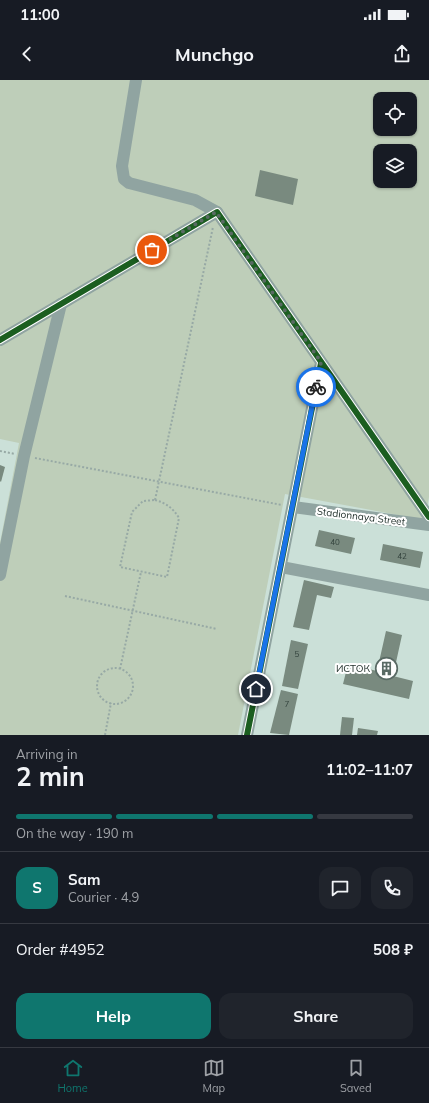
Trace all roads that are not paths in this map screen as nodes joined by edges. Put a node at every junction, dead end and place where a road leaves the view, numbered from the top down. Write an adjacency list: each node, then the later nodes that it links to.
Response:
1 (136, 80): 2 (street)
2 (216, 212): 3 (street); 5 (street)
3 (60, 304): 4 (street); 10 (street)
4 (0, 340)
5 (321, 362): 6 (street); 7 (street)
6 (293, 508): 8 (street, Stadionnaya Street); 9 (street)
7 (429, 517)
8 (429, 524)
9 (281, 567): 11 (street); 12 (street)
10 (0, 575)
11 (429, 595)
12 (247, 735)

